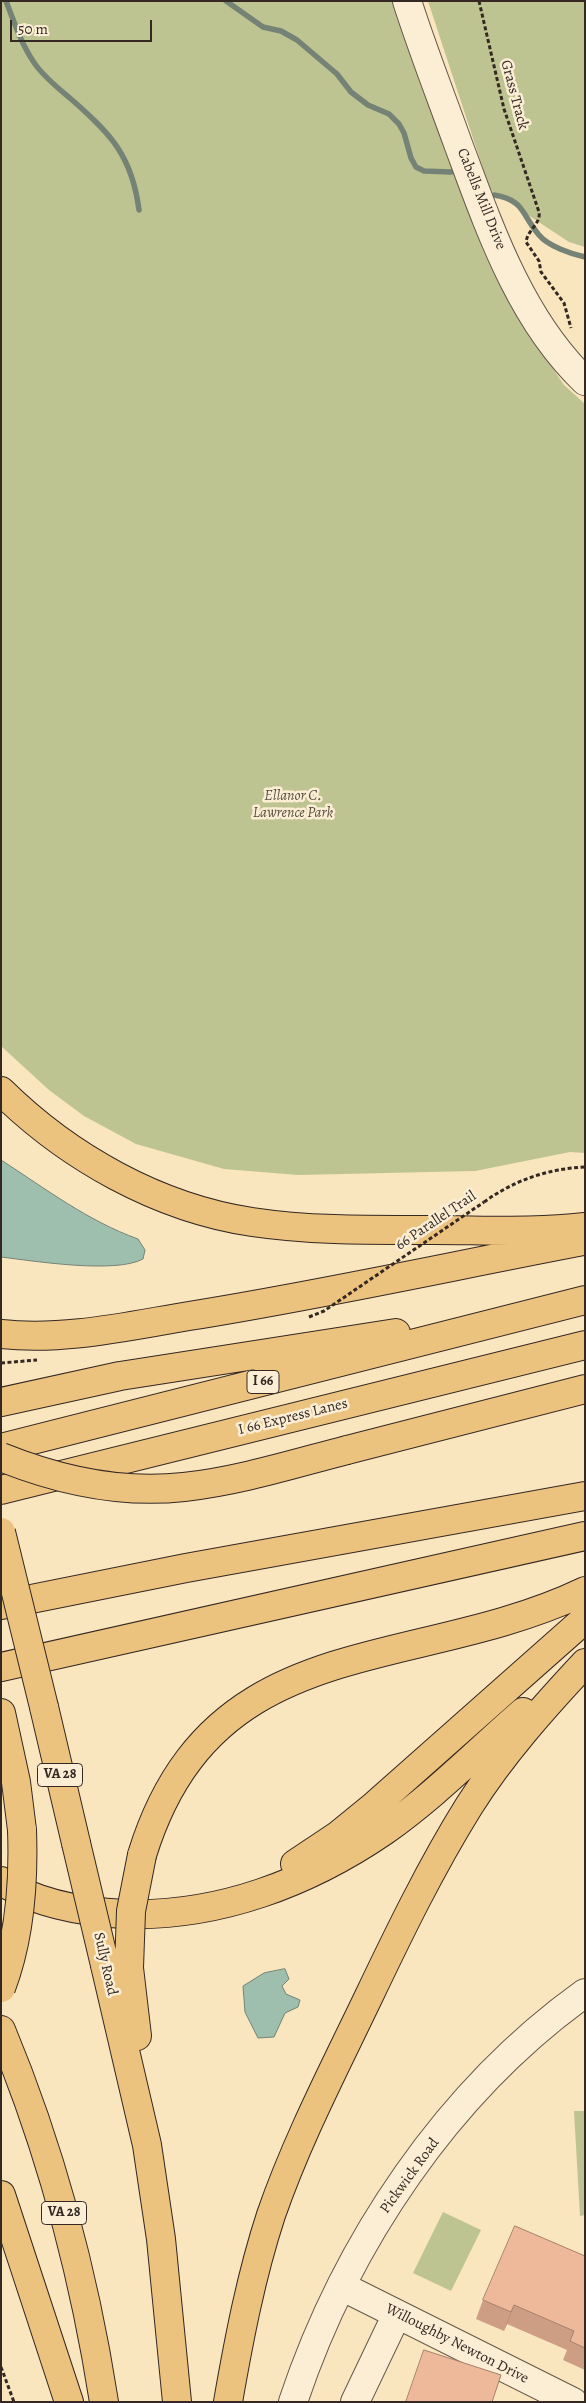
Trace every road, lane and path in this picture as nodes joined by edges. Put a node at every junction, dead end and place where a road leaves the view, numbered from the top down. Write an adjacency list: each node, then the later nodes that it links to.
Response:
1 (407, 1): 4 (street, Cabells Mill Drive)
2 (479, 1): 3 (path, Grass Track)
3 (572, 332)
4 (585, 381)
5 (1, 1091): 7 (highway)
6 (585, 1167): 11 (path, 66 Parallel Trail, bridge)
7 (585, 1226)
8 (585, 1241): 12 (highway)
9 (585, 1300): 10 (highway, I 66)
10 (524, 1315): 17 (highway); 18 (highway, I 66)
11 (309, 1317)
12 (1, 1334)
13 (585, 1336): 15 (highway)
14 (585, 1345): 15 (highway, I 66 Express Lanes)
15 (498, 1367): 20 (highway, I 66 Express Lanes)
16 (585, 1389): 19 (highway, bridge)
17 (1, 1402)
18 (1, 1448)
19 (1, 1457)
20 (1, 1490)
21 (585, 1496): 25 (highway)
22 (1, 1532): 32 (highway, Sully Road / VA 28, bridge)
23 (585, 1536): 28 (highway)
24 (585, 1591): 32 (highway, bridge)
25 (1, 1605)
26 (585, 1618): 31 (highway)
27 (585, 1663): 31 (highway); 44 (highway)
28 (1, 1667)
29 (2, 1715): 33 (highway, bridge)
30 (1, 1881): 31 (highway)
31 (137, 1914)
32 (117, 1967): 43 (highway, Sully Road / VA 28)
33 (1, 1988)
34 (585, 1993): 37 (street, Pickwick Road)
35 (1, 2030): 42 (highway, VA 28)
36 (1, 2195): 41 (highway)
37 (341, 2286): 38 (street, Willoughby Newton Drive); 45 (street, Pickwick Road)
38 (397, 2314): 46 (street); 47 (street, Willoughby Newton Drive)
39 (1, 2367): 40 (path)
40 (14, 2402)
41 (69, 2402)
42 (104, 2402)
43 (177, 2402)
44 (228, 2402)
45 (293, 2402)
46 (355, 2402)
47 (573, 2402)

